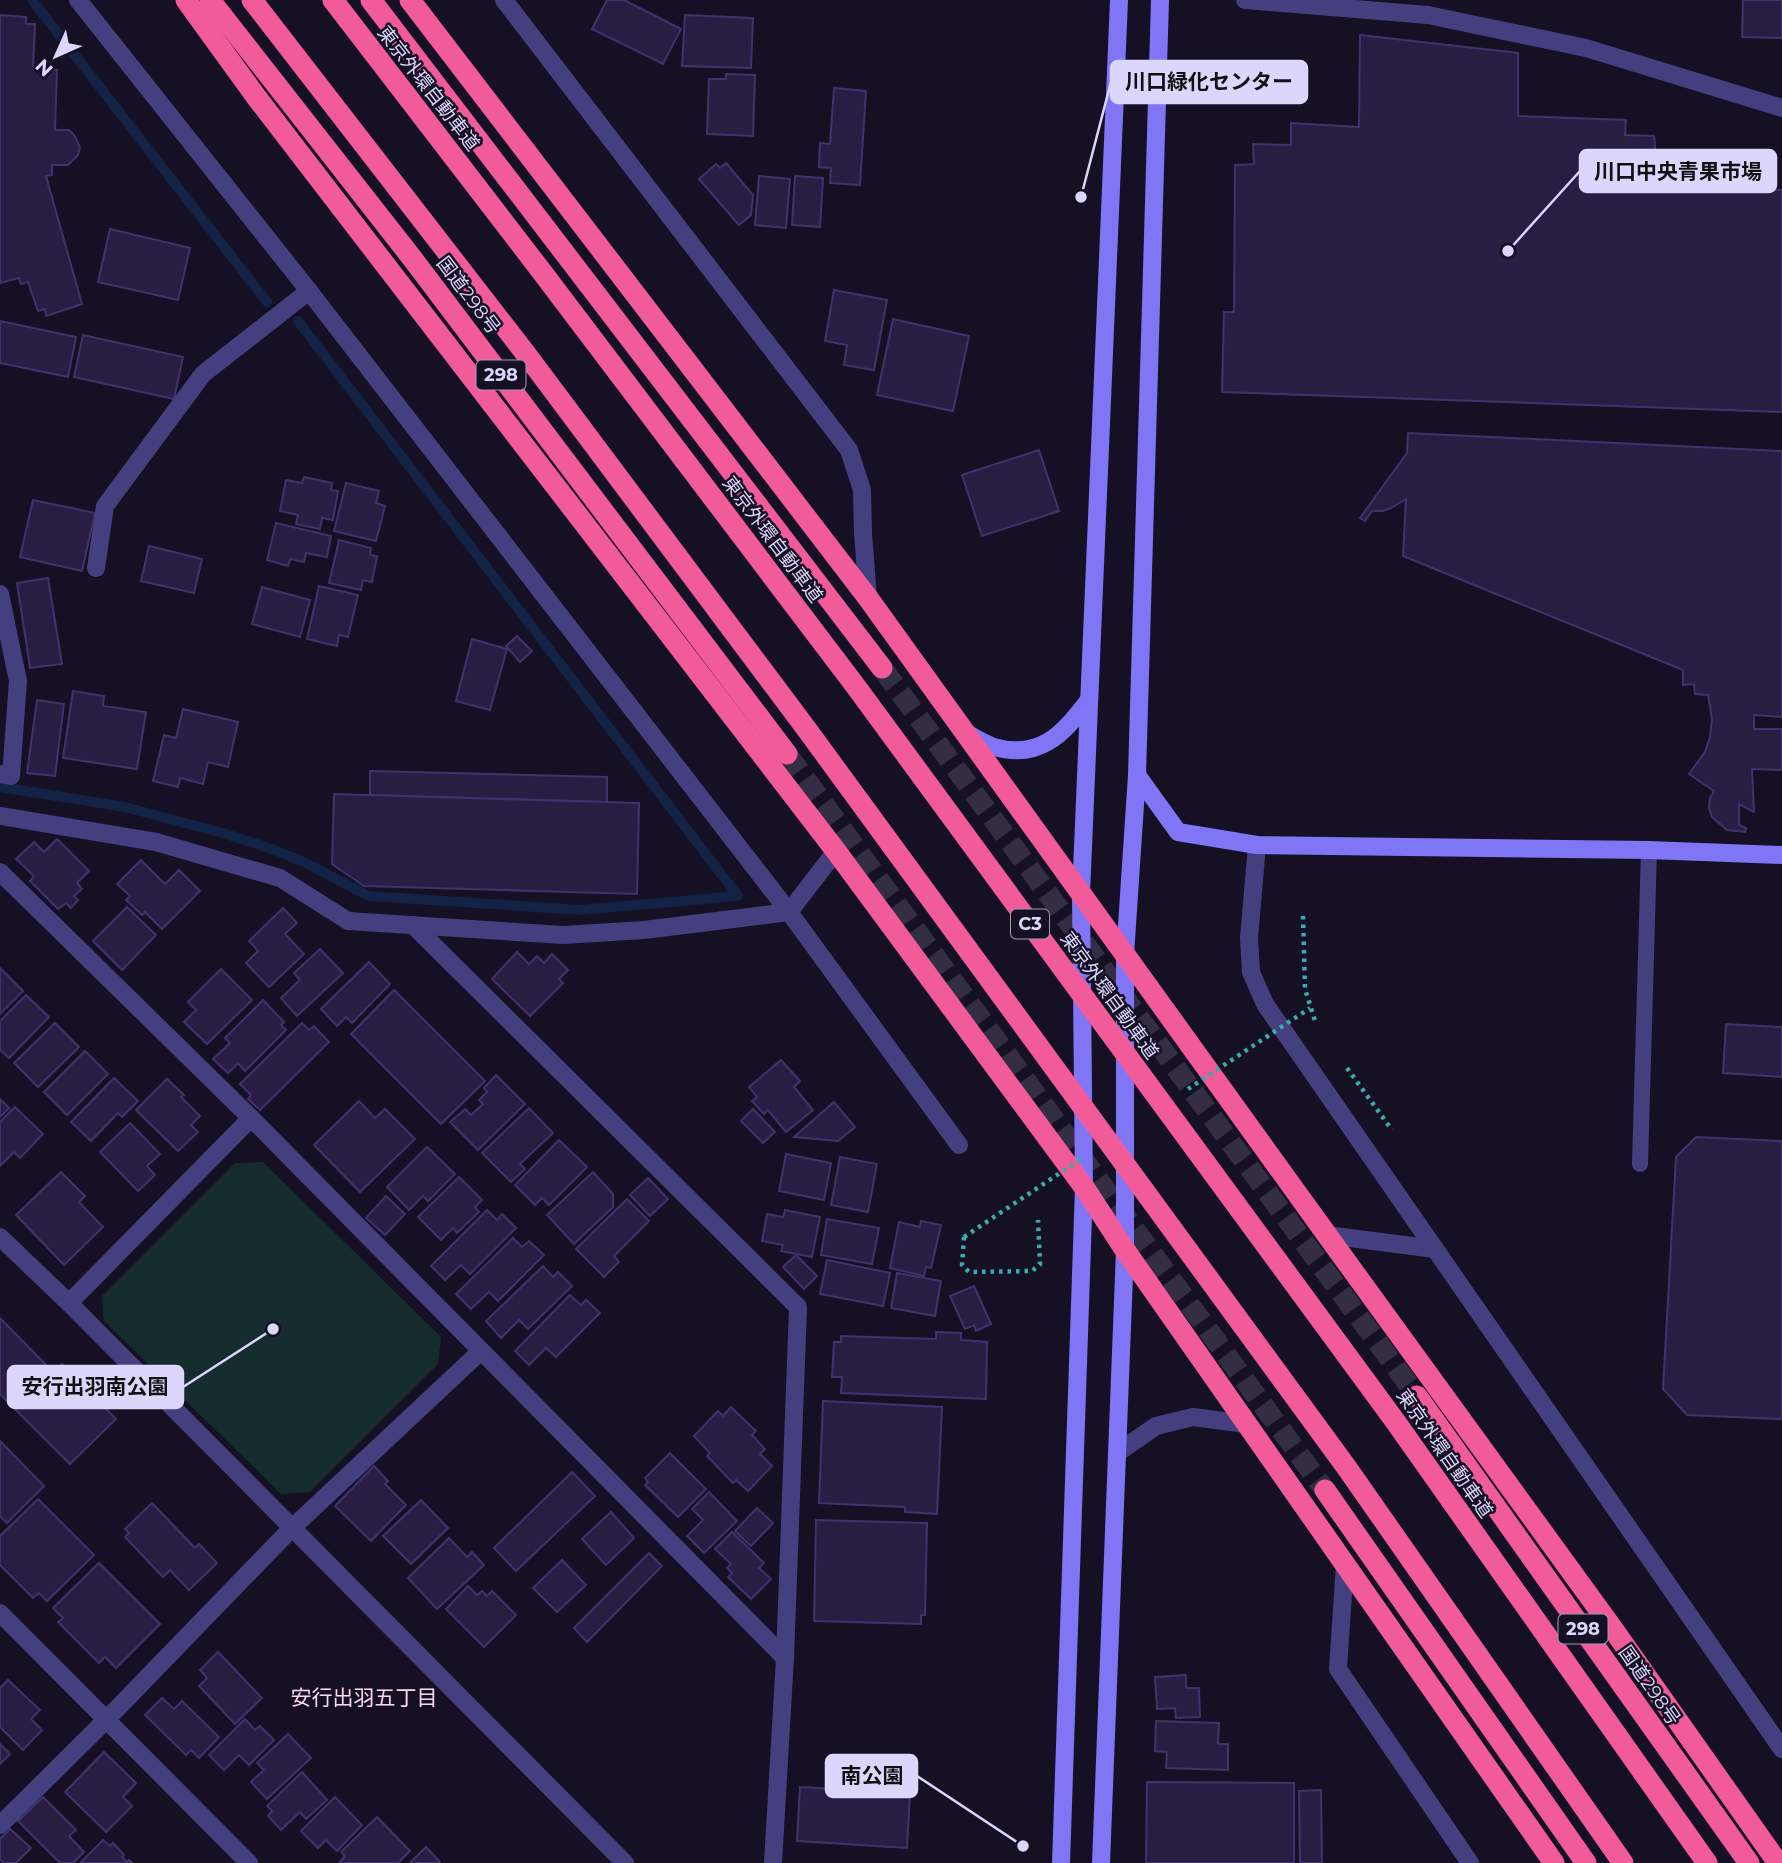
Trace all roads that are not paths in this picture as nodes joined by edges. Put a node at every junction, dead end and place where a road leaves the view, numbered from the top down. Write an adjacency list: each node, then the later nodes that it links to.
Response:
1 (78, 0): 13 (street)
2 (186, 0): 26 (highway)
3 (211, 0): 20 (highway, 国道298号 / 298)
4 (252, 0): 62 (highway, bridge)
5 (333, 0): 63 (highway, 東京外環自動車道 / C3, bridge)
6 (371, 0): 17 (highway)
7 (410, 0): 16 (highway)
8 (504, 0): 16 (street)
9 (1119, 0): 18 (street)
10 (1160, 0): 22 (street)
11 (1245, 0): 12 (street)
12 (1782, 108)
13 (309, 291): 14 (street); 30 (street)
14 (96, 568)
15 (0, 594): 21 (street)
16 (868, 598): 19 (highway)
17 (882, 668)
18 (1089, 701): 19 (street); 29 (street)
19 (964, 732): 29 (highway)
20 (787, 754)
21 (0, 774)
22 (1137, 775): 24 (street); 32 (street)
23 (0, 816): 31 (street)
24 (1258, 845): 25 (street); 40 (street)
25 (1649, 850): 27 (street); 35 (lane)
26 (835, 851): 30 (street); 36 (highway)
27 (1782, 855)
28 (0, 872): 33 (street)
29 (1081, 894): 32 (highway); 36 (street)
30 (789, 912): 31 (street); 34 (street)
31 (413, 925): 50 (street)
32 (1125, 955): 37 (highway); 39 (street)
33 (251, 1118): 41 (street); 42 (street)
34 (959, 1145)
35 (1640, 1164)
36 (1084, 1187): 39 (highway); 57 (street)
37 (1327, 1235): 40 (street); 65 (highway)
38 (0, 1237): 41 (street)
39 (1125, 1250): 44 (highway); 45 (street)
40 (1435, 1250): 52 (street)
41 (69, 1303): 47 (street)
42 (481, 1351): 47 (street); 50 (street)
43 (1417, 1396): 64 (highway, 国道298号 / 298)
44 (1246, 1423): 45 (street); 48 (highway)
45 (1117, 1453): 58 (street)
46 (1325, 1490): 61 (highway)
47 (292, 1528): 51 (street); 55 (street)
48 (1345, 1564): 59 (street); 60 (highway)
49 (0, 1613): 51 (street)
50 (785, 1658): 56 (street)
51 (106, 1720): 53 (street); 54 (street)
52 (1782, 1749)
53 (0, 1825)
54 (249, 1863)
55 (625, 1863)
56 (773, 1863)
57 (1061, 1863)
58 (1101, 1863)
59 (1470, 1863)
60 (1554, 1863)
61 (1586, 1863)
62 (1623, 1863)
63 (1707, 1863)
64 (1749, 1863)
65 (1778, 1863)

